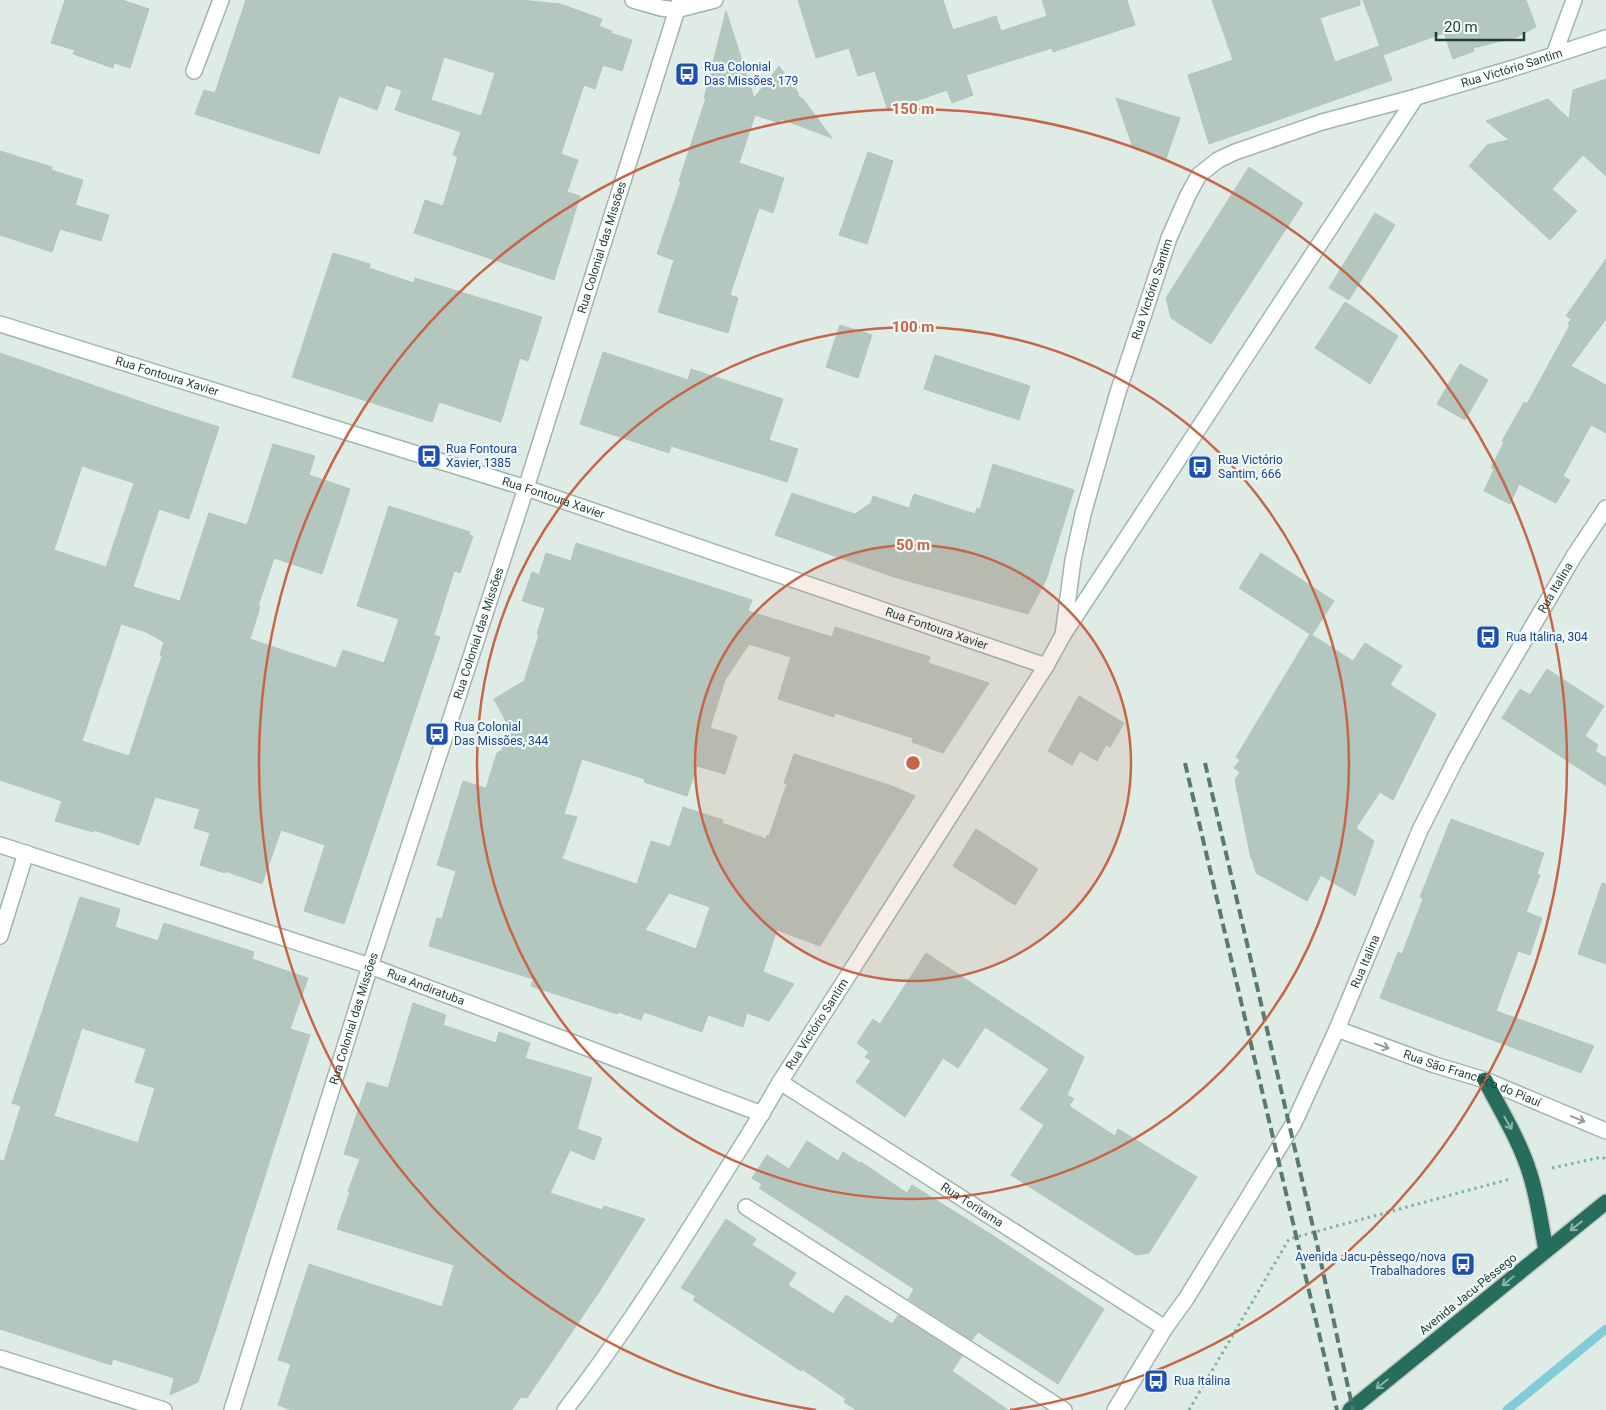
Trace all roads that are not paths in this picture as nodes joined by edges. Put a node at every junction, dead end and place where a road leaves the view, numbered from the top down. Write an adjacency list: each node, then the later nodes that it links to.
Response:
1 (221, 0): 8 (street)
2 (633, 0): 5 (street)
3 (715, 0): 5 (street)
4 (1574, 0): 7 (street)
5 (678, 5): 11 (street, Rua Colonial das Missões)
6 (1606, 38): 7 (street, Rua Victório Santim)
7 (1554, 55): 9 (street, Rua Victório Santim)
8 (194, 71)
9 (1416, 97): 13 (street, Rua Victório Santim); 13 (street, Rua Victório Santim)
10 (0, 324): 11 (street, Rua Fontoura Xavier)
11 (526, 488): 14 (street, Rua Fontoura Xavier); 18 (street, Rua Colonial das Missões)
12 (1606, 508): 19 (street, Rua Italina)
13 (1064, 635): 14 (street, Rua Victório Santim)
14 (1046, 666): 21 (street, Rua Victório Santim)
15 (0, 845): 16 (street, Rua Andiratuba)
16 (26, 853): 17 (street); 18 (street, Rua Andiratuba)
17 (0, 936)
18 (370, 966): 22 (street, Rua Andiratuba); 30 (street, Rua Colonial das Missões)
19 (1337, 1029): 20 (street, Rua São Francisco do Piauí, one-way to 20); 27 (street, Rua Italina)
20 (1485, 1080): 23 (street, Rua São Francisco do Piauí, one-way to 23); 26 (highway, one-way to 26)
21 (780, 1082): 22 (street, Rua Victório Santim); 27 (street, Rua Toritama)
22 (762, 1114): 31 (street, Rua Victório Santim)
23 (1606, 1131)
24 (1606, 1202): 26 (highway, Avenida Jacu-Pêssego, one-way to 26)
25 (746, 1207): 32 (street)
26 (1546, 1250): 34 (highway, Avenida Jacu-Pêssego, one-way to 34)
27 (1164, 1328): 33 (street, Rua Italina)
28 (0, 1358): 29 (street)
29 (164, 1410)
30 (232, 1410)
31 (565, 1410)
32 (1064, 1410)
33 (1114, 1410)
34 (1350, 1410)

